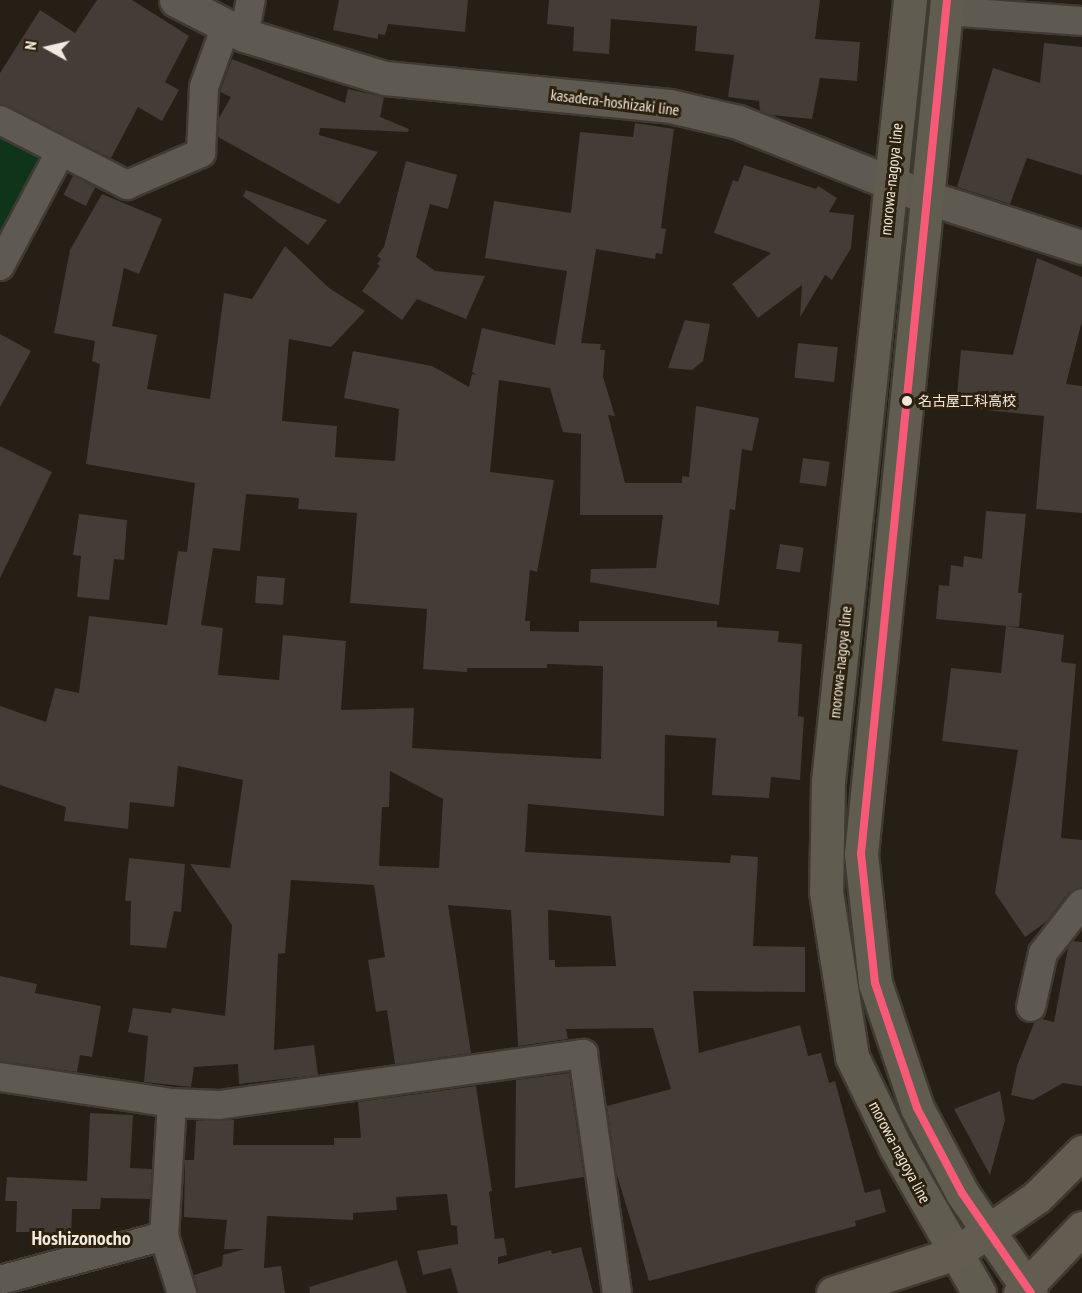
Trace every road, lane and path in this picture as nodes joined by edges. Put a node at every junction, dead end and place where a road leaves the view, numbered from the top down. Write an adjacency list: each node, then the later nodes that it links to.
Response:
1 (176, 0): 6 (main road, kasadera-hoshizaki line)
2 (251, 0): 6 (street)
3 (910, 0): 9 (main road, morowa-nagoya line)
4 (947, 5): 5 (street); 10 (main road)
5 (1082, 21)
6 (235, 31): 8 (street); 9 (main road, kasadera-hoshizaki line)
7 (0, 120): 8 (street)
8 (62, 151): 12 (street)
9 (890, 184): 10 (main road, kasadera-hoshizaki line); 21 (main road, morowa-nagoya line)
10 (926, 197): 11 (main road, kasadera-hoshizaki line); 19 (main road)
11 (1082, 247)
12 (0, 266)
13 (1082, 903): 14 (street)
14 (1031, 1007)
15 (0, 1077): 16 (street)
16 (172, 1103): 20 (street); 25 (street)
17 (1082, 1152): 19 (highway)
18 (1082, 1228): 23 (highway)
19 (987, 1232): 21 (highway); 23 (main road)
20 (164, 1236): 22 (street); 24 (street)
21 (956, 1253): 26 (highway); 27 (main road, morowa-nagoya line)
22 (0, 1280)
23 (1026, 1292)
24 (182, 1293)
25 (617, 1293)
26 (833, 1293)
27 (979, 1293)

